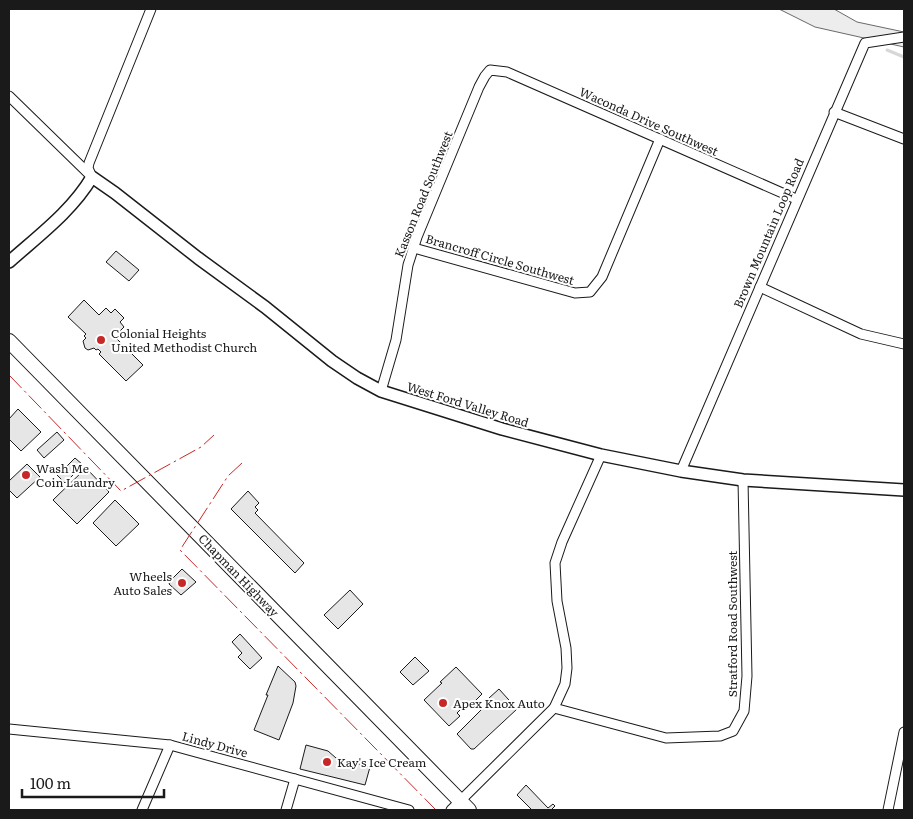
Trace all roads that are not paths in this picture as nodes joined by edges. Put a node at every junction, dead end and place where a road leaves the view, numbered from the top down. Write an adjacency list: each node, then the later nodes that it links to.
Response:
1 (151, 9): 8 (street)
2 (904, 37): 5 (street, Brown Mountain Loop Road)
3 (490, 70): 7 (street, Waconda Drive Southwest); 10 (street, Kasson Road Southwest)
4 (9, 96): 8 (street)
5 (834, 112): 6 (street); 9 (street, Brown Mountain Loop Road)
6 (904, 138)
7 (660, 139): 9 (street, Waconda Drive Southwest); 10 (street, Brancroff Circle Southwest)
8 (92, 177): 11 (street); 15 (street, West Ford Valley Road)
9 (796, 200): 12 (street, Brown Mountain Loop Road)
10 (414, 248): 15 (street, Kasson Road Southwest)
11 (9, 262)
12 (760, 287): 14 (street); 17 (street, Brown Mountain Loop Road)
13 (9, 341): 25 (highway, Chapman Highway)
14 (904, 344)
15 (381, 391): 16 (street, West Ford Valley Road)
16 (601, 455): 17 (street, West Ford Valley Road); 20 (street)
17 (681, 471): 18 (street, West Ford Valley Road)
18 (743, 480): 19 (street, West Ford Valley Road); 20 (street, Stratford Road Southwest)
19 (904, 490)
20 (554, 708): 25 (street)
21 (9, 729): 23 (street, Lindy Drive)
22 (904, 732): 29 (street)
23 (170, 745): 24 (street, Lindy Drive); 26 (street)
24 (295, 779): 27 (street); 28 (street, Lindy Drive)
25 (460, 807)
26 (142, 810)
27 (286, 810)
28 (409, 810)
29 (888, 810)

